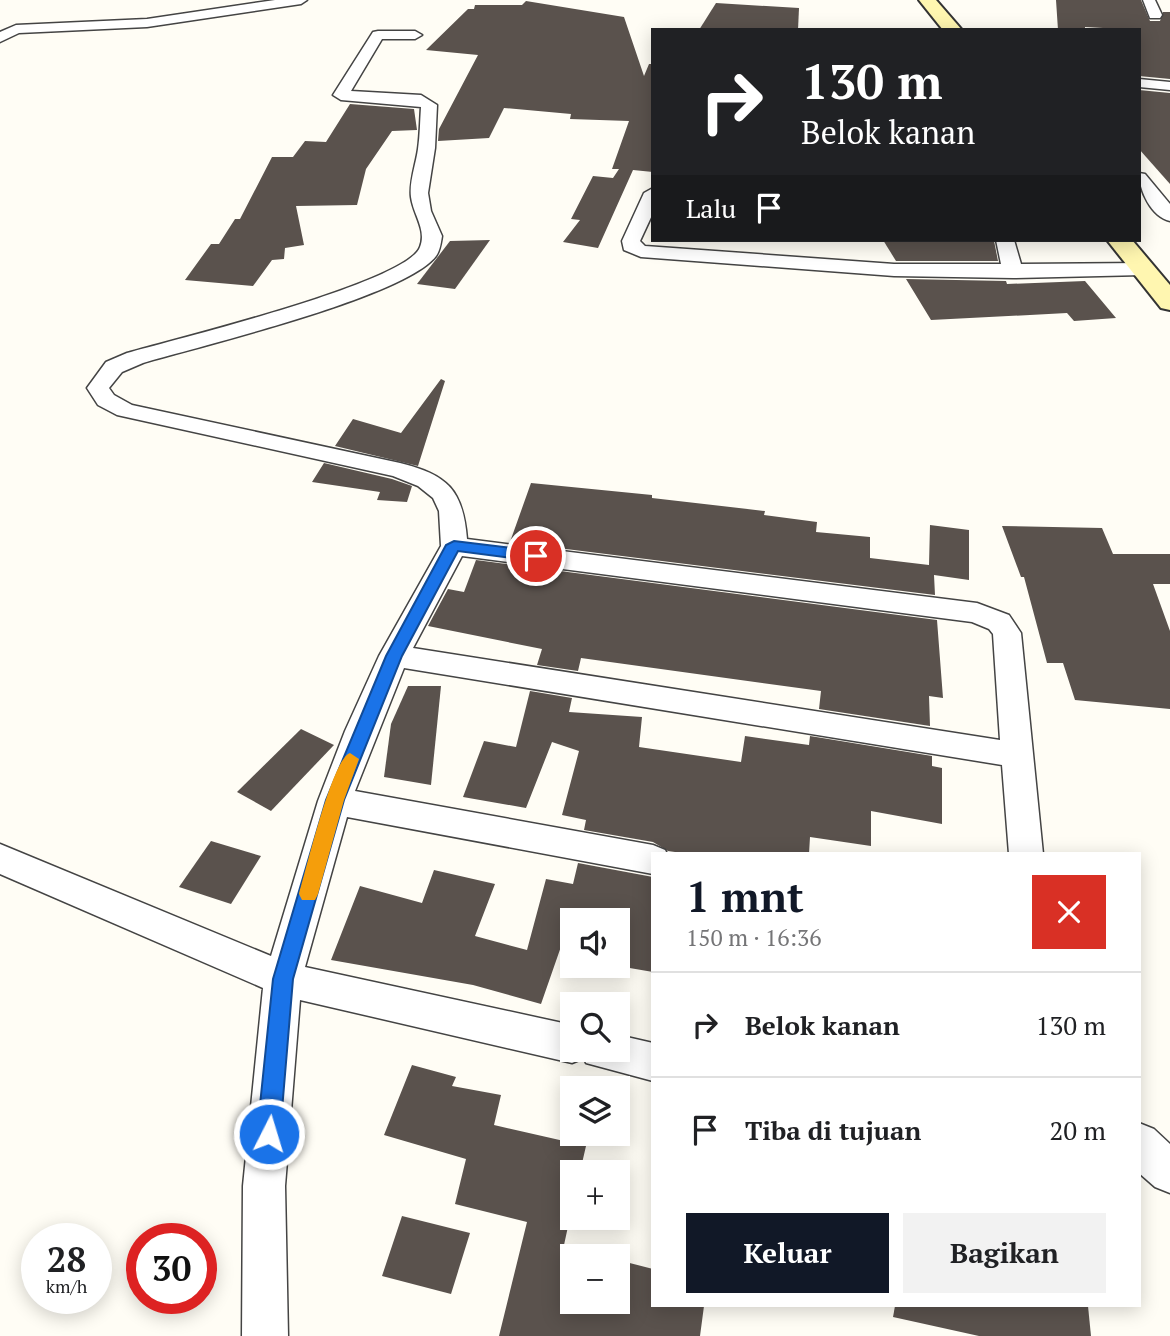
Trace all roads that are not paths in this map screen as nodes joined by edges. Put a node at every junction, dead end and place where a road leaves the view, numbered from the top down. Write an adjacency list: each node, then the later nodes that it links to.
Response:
1 (302, 0): 7 (street)
2 (927, 0): 5 (street)
3 (1149, 0): 4 (street)
4 (1155, 15)
5 (951, 28)
6 (415, 35): 23 (street)
7 (0, 38)
8 (1141, 84): 9 (street)
9 (1165, 90): 10 (street)
10 (1141, 94)
11 (1141, 180): 13 (street)
12 (651, 197): 18 (street)
13 (1170, 216)
14 (750, 242): 18 (street)
15 (842, 242): 19 (street)
16 (1006, 242): 21 (street)
17 (1121, 242): 20 (street)
18 (746, 260): 19 (street)
19 (840, 267): 21 (street)
20 (1143, 269): 21 (street); 22 (street)
21 (1013, 272)
22 (1170, 302)
23 (454, 545): 24 (street); 25 (street)
24 (394, 656): 25 (street); 26 (street)
25 (1019, 755): 27 (street)
26 (335, 800): 29 (street); 30 (street)
27 (1026, 852)
28 (0, 858): 30 (street)
29 (651, 860)
30 (283, 979): 31 (street); 38 (street)
31 (560, 1041)
32 (630, 1057): 33 (street)
33 (651, 1062)
34 (1141, 1146): 36 (street)
35 (1141, 1171): 37 (street)
36 (1170, 1172)
37 (1170, 1178)
38 (272, 1334)

